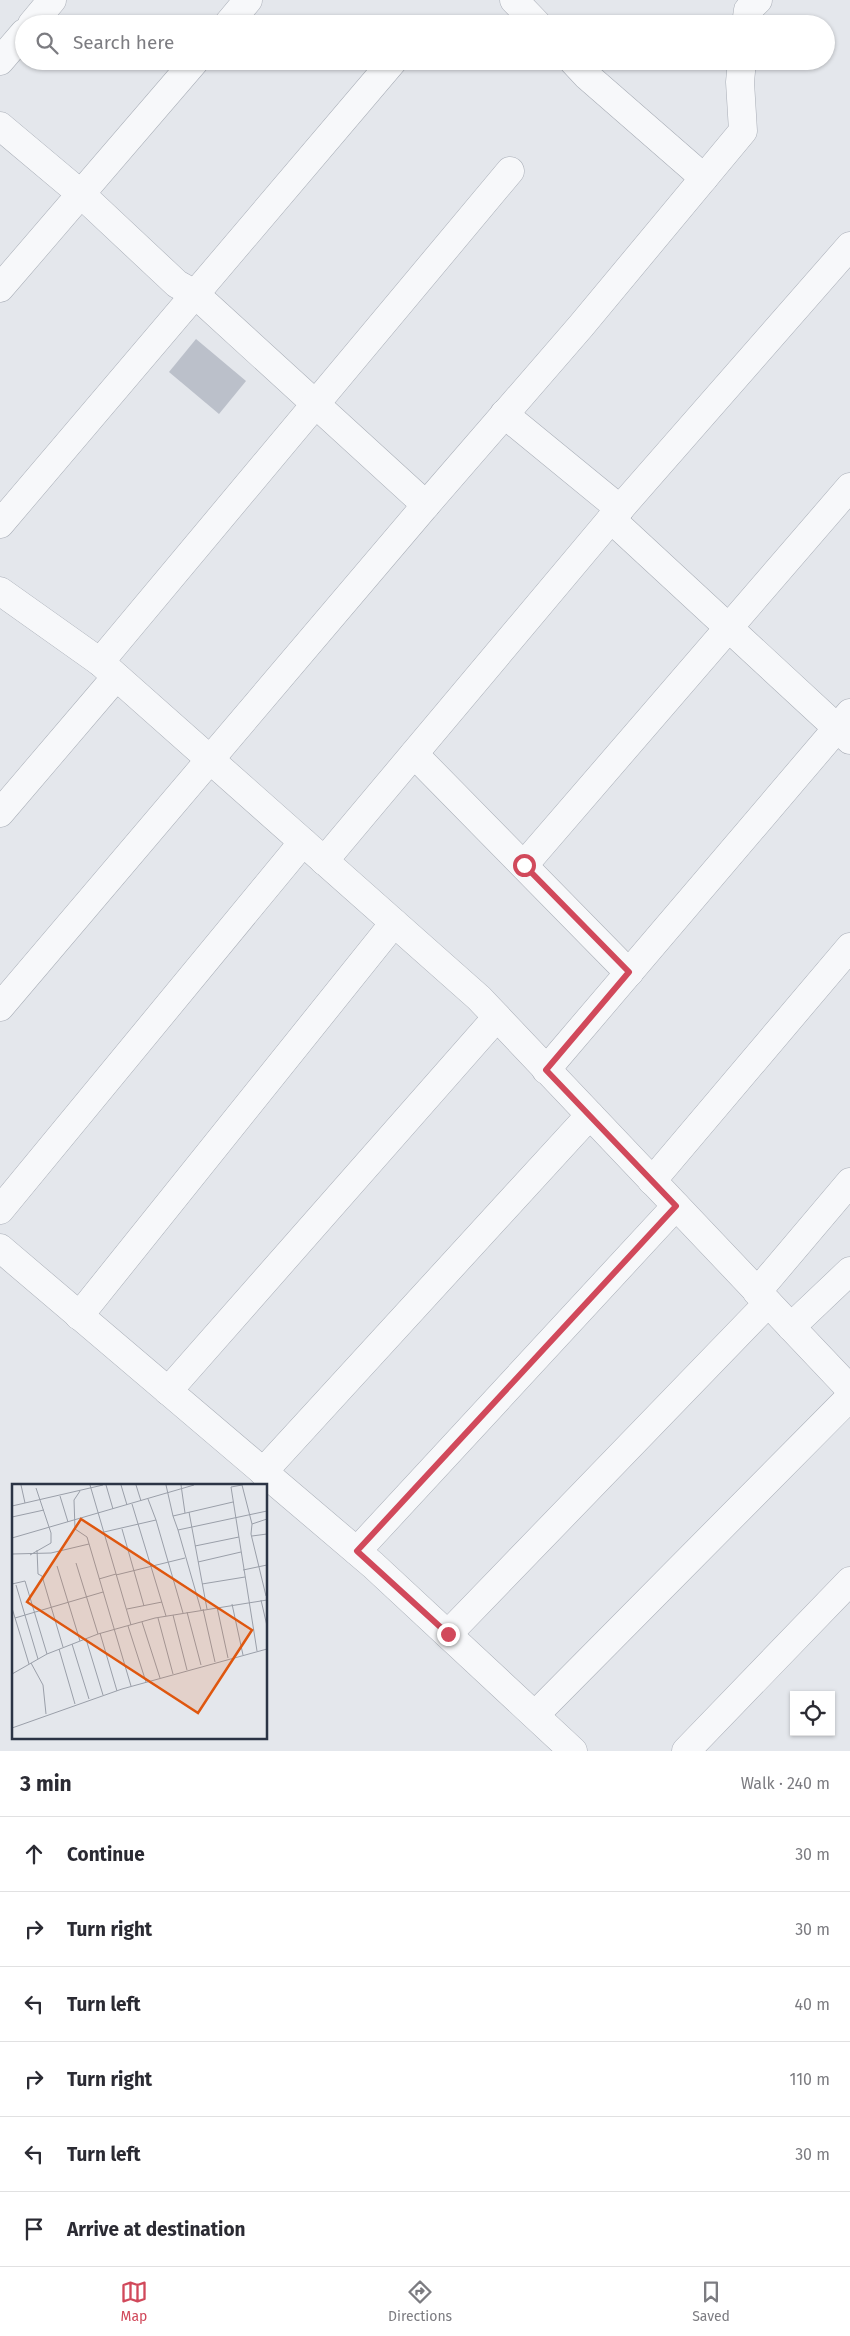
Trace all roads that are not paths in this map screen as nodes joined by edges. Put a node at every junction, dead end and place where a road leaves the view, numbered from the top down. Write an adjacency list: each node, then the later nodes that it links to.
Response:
1 (52, 0): 5 (street)
2 (248, 0): 6 (street)
3 (514, 0): 7 (street)
4 (758, 0): 8 (street)
5 (40, 15)
6 (236, 15)
7 (528, 15)
8 (747, 15)
9 (15, 44): 10 (street)
10 (0, 61)
11 (187, 70): 18 (street)
12 (385, 70): 21 (street)
13 (581, 70): 17 (street)
14 (741, 70): 17 (street)
15 (0, 126): 18 (street)
16 (510, 171): 22 (street)
17 (704, 178): 23 (street)
18 (81, 194): 20 (street); 21 (street)
19 (850, 246): 26 (street)
20 (0, 288)
21 (195, 294): 22 (street); 27 (street)
22 (316, 403): 25 (street); 30 (street)
23 (504, 414): 25 (street); 26 (street)
24 (850, 487): 29 (street)
25 (426, 505): 33 (street)
26 (616, 514): 29 (street); 32 (street)
27 (0, 524)
28 (4, 602): 30 (street)
29 (728, 628): 31 (street); 37 (street)
30 (108, 670): 33 (street); 34 (street)
31 (846, 727): 40 (street)
32 (414, 754): 36 (street); 37 (street)
33 (210, 759): 35 (street); 41 (street)
34 (0, 813)
35 (303, 842): 36 (street); 48 (street)
36 (324, 861): 38 (street)
37 (524, 865): 40 (street)
38 (394, 923): 42 (street); 52 (street)
39 (850, 947): 45 (street)
40 (629, 972): 43 (street)
41 (0, 1007)
42 (497, 1017): 43 (street); 55 (street)
43 (546, 1070): 44 (street)
44 (590, 1115): 45 (street); 57 (street)
45 (652, 1181): 47 (street)
46 (850, 1182): 51 (street)
47 (676, 1206): 51 (street); 58 (street)
48 (0, 1210)
49 (0, 1248): 52 (street)
50 (850, 1271): 53 (street)
51 (763, 1297): 53 (street); 60 (street)
52 (79, 1316): 55 (street)
53 (791, 1327): 54 (street)
54 (850, 1389)
55 (168, 1391): 57 (street)
56 (850, 1397): 61 (street)
57 (263, 1472): 58 (street)
58 (357, 1551): 60 (street)
59 (850, 1582): 63 (street)
60 (448, 1634): 61 (street)
61 (535, 1715): 62 (street)
62 (573, 1751)
63 (686, 1751)

